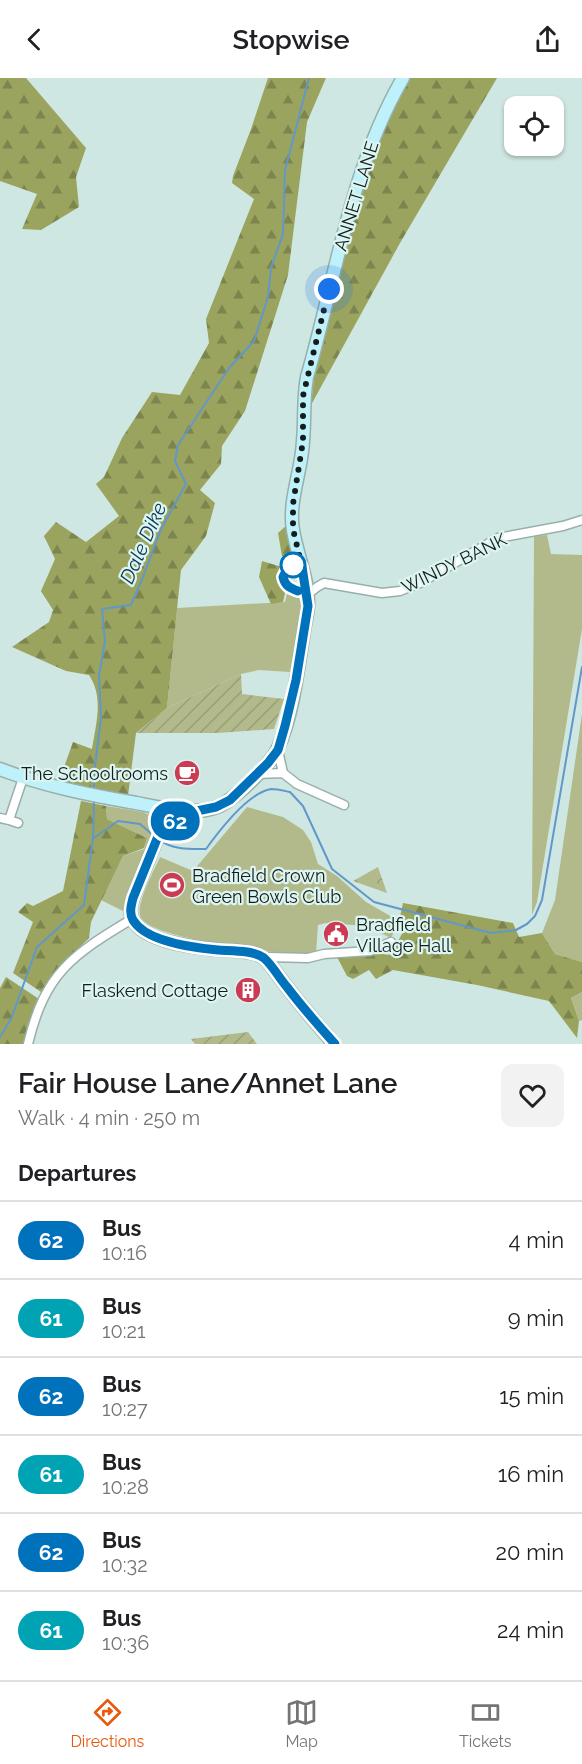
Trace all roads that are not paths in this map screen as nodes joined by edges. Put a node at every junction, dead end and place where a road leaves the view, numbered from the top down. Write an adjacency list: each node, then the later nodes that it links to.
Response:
1 (403, 78): 3 (street, ANNET LANE)
2 (582, 520): 4 (street, WINDY BANK)
3 (303, 571): 4 (street, WINDY BANK); 5 (street, ANNET LANE)
4 (324, 584): 5 (street)
5 (307, 596): 6 (street, ANNET LANE)
6 (278, 750): 8 (street); 9 (street)
7 (0, 770): 10 (street)
8 (283, 773): 9 (street); 11 (street)
9 (257, 774): 13 (street)
10 (23, 778): 12 (street); 14 (street)
11 (344, 805)
12 (154, 807): 13 (street); 15 (street)
13 (192, 812): 15 (street)
14 (9, 820)
15 (161, 830): 16 (street)
16 (132, 919): 18 (street); 19 (street)
17 (391, 942): 18 (street)
18 (263, 958): 20 (street)
19 (28, 1044)
20 (334, 1044)

